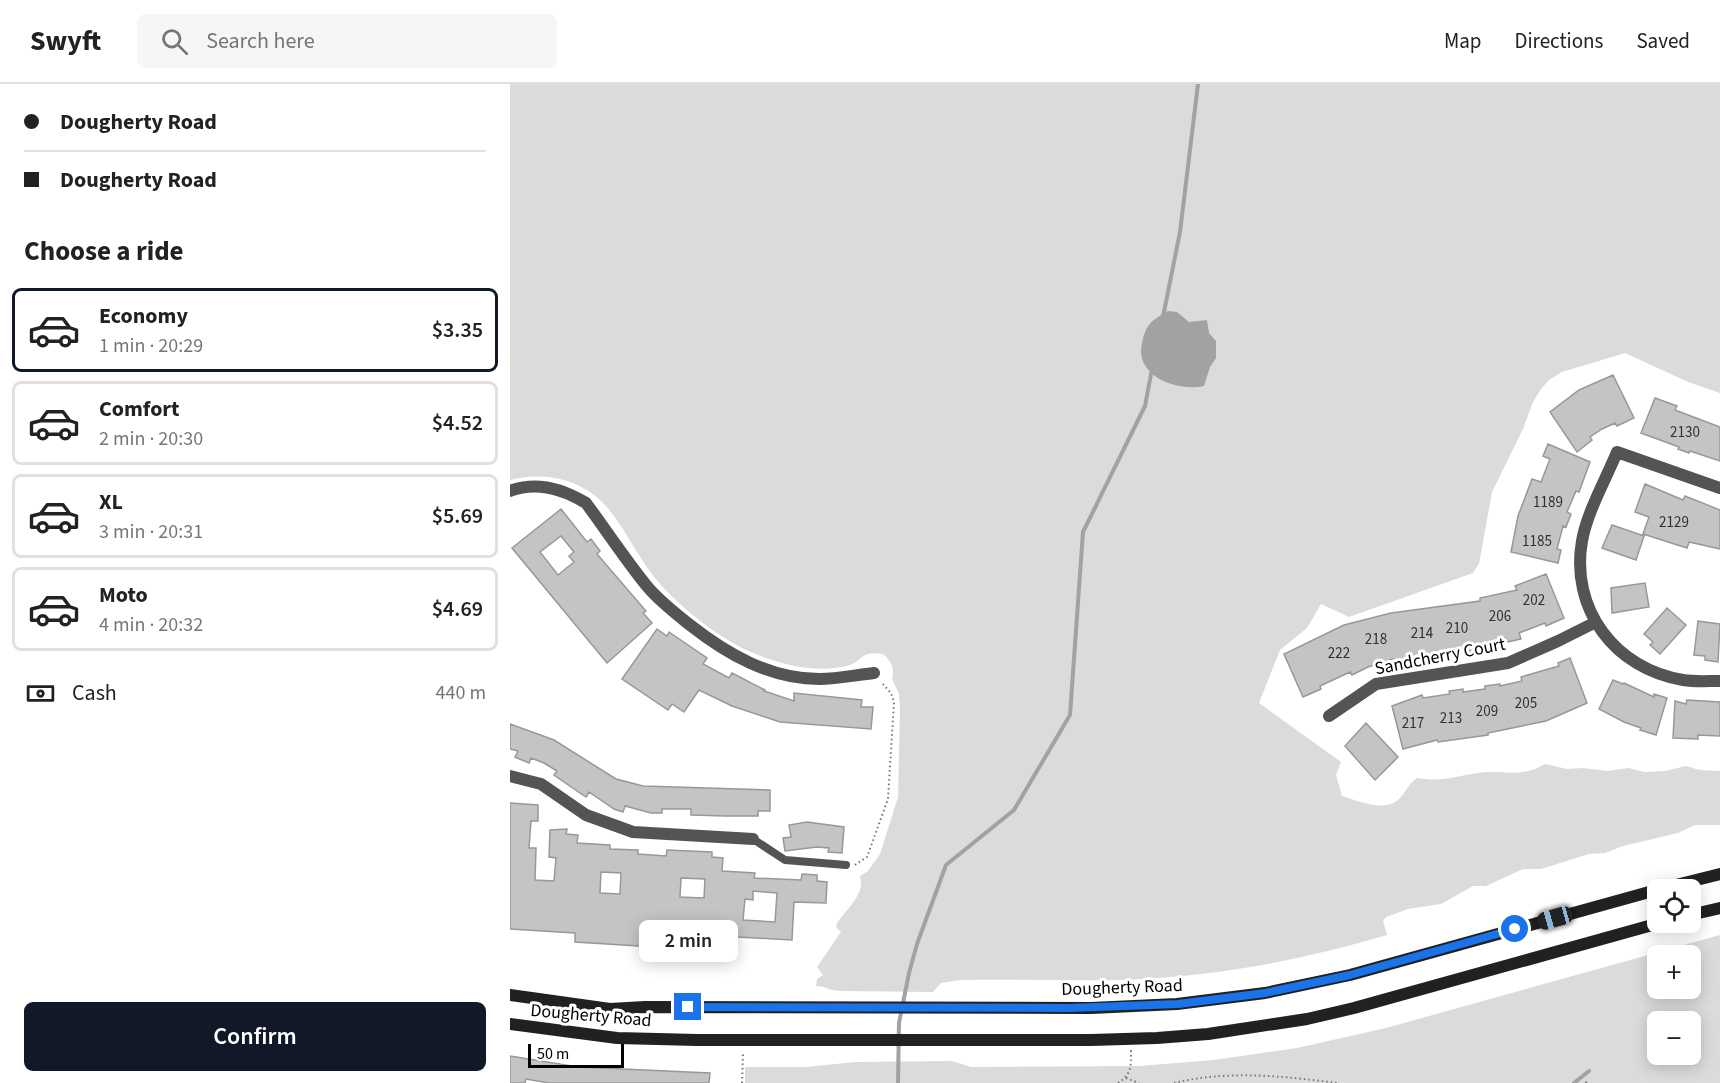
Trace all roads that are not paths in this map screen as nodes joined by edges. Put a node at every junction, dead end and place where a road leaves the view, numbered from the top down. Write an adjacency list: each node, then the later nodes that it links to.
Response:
1 (1720, 488): 3 (street)
2 (510, 491): 4 (street)
3 (1594, 623): 5 (street); 6 (street, Sandcherry Court)
4 (874, 673)
5 (1720, 681)
6 (1329, 716)
7 (510, 776): 8 (street)
8 (753, 840): 9 (lane)
9 (846, 865)
10 (1720, 874): 14 (main road, Dougherty Road)
11 (1720, 908): 12 (main road)
12 (1701, 912)
13 (1647, 926): 15 (main road, Dougherty Road)
14 (510, 995)
15 (510, 1024)

